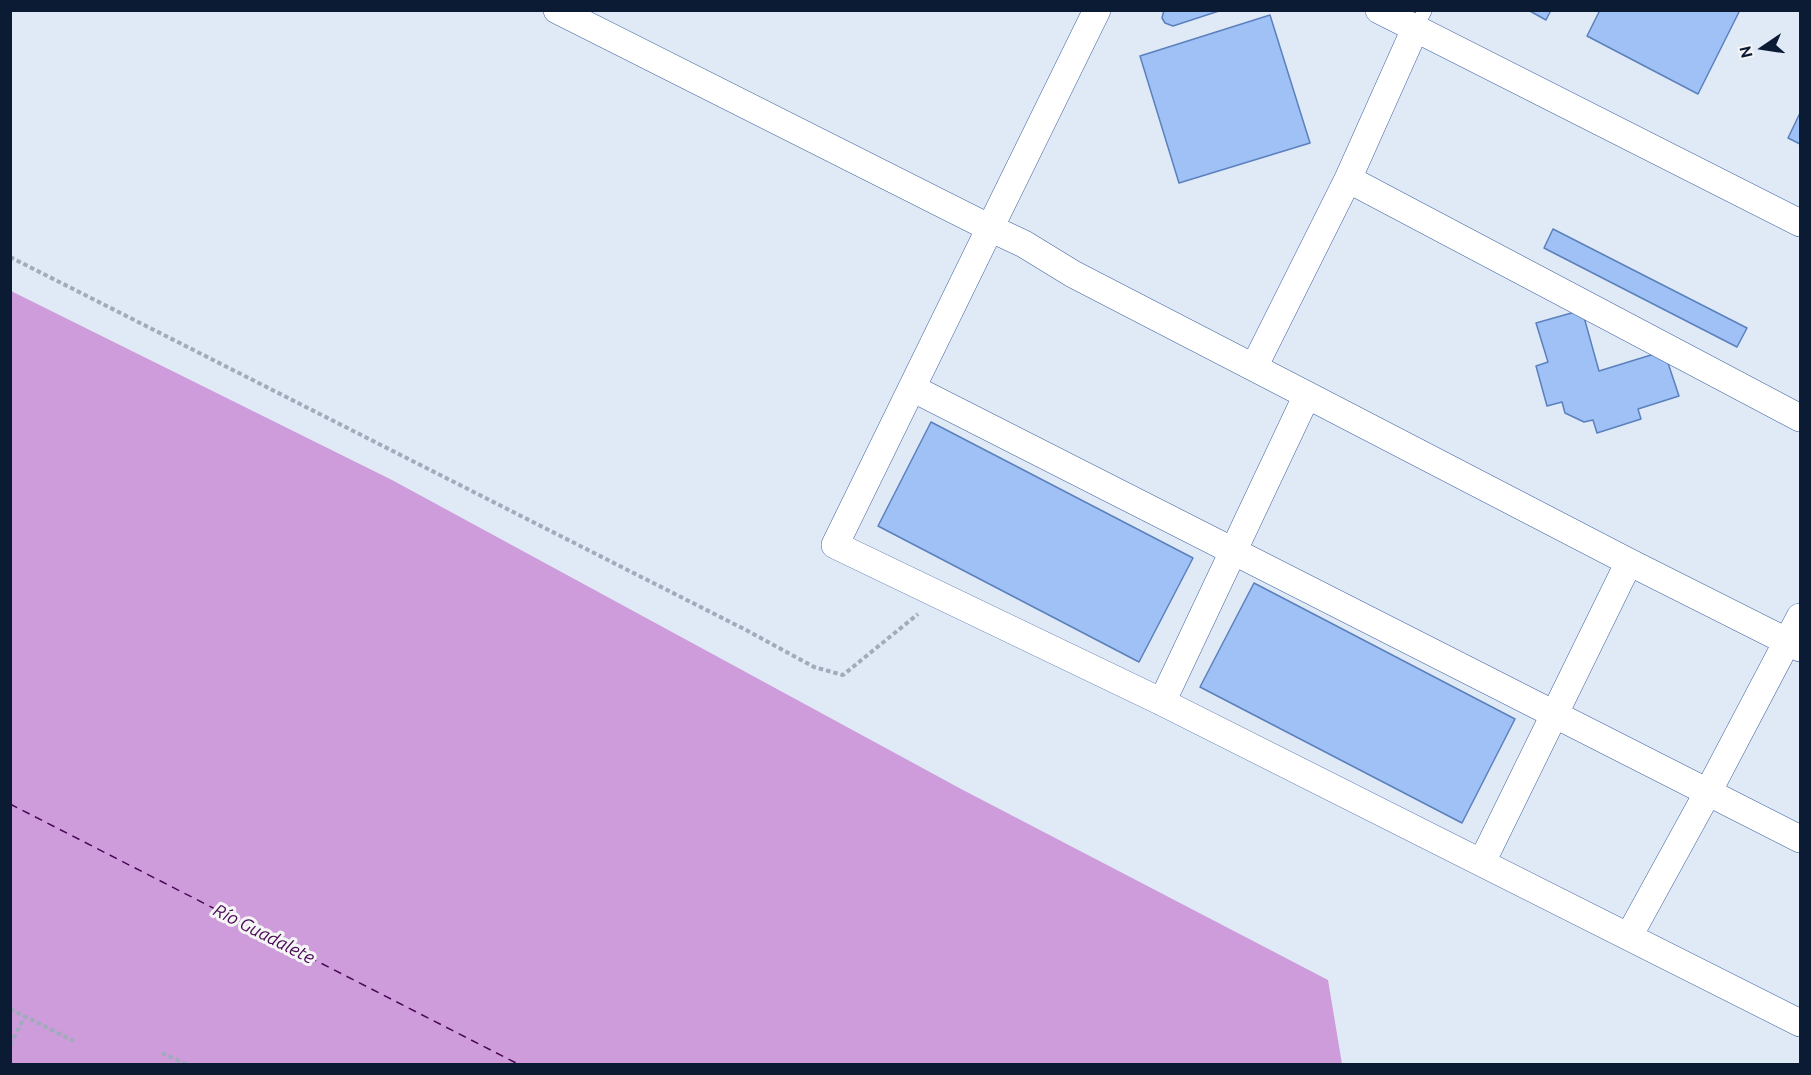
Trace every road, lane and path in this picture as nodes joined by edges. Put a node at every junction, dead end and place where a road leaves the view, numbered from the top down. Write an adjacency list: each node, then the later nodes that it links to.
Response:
1 (557, 10): 7 (street)
2 (1097, 10): 7 (street)
3 (1379, 10): 4 (street)
4 (1420, 20): 5 (street); 6 (street)
5 (1348, 179): 9 (street); 12 (street)
6 (1800, 223)
7 (990, 228): 9 (street); 10 (street)
8 (10, 257): 15 (path)
9 (1254, 368): 11 (street)
10 (912, 388): 13 (street); 15 (street)
11 (1307, 395): 13 (street); 14 (street)
12 (1800, 418)
13 (1234, 551): 18 (street); 19 (street)
14 (1629, 562): 17 (street); 19 (street)
15 (940, 596): 18 (street)
16 (1800, 617): 17 (street)
17 (1794, 645): 20 (street)
18 (1162, 702): 22 (street)
19 (1554, 714): 20 (street); 22 (street)
20 (1708, 792): 21 (street); 23 (street)
21 (1800, 838)
22 (1482, 862): 23 (street)
23 (1629, 936): 26 (street)
24 (10, 1009): 25 (path)
25 (26, 1016): 27 (path); 28 (path)
26 (1800, 1021)
27 (74, 1041)
28 (10, 1045)
29 (162, 1053): 30 (path)
30 (186, 1065)

